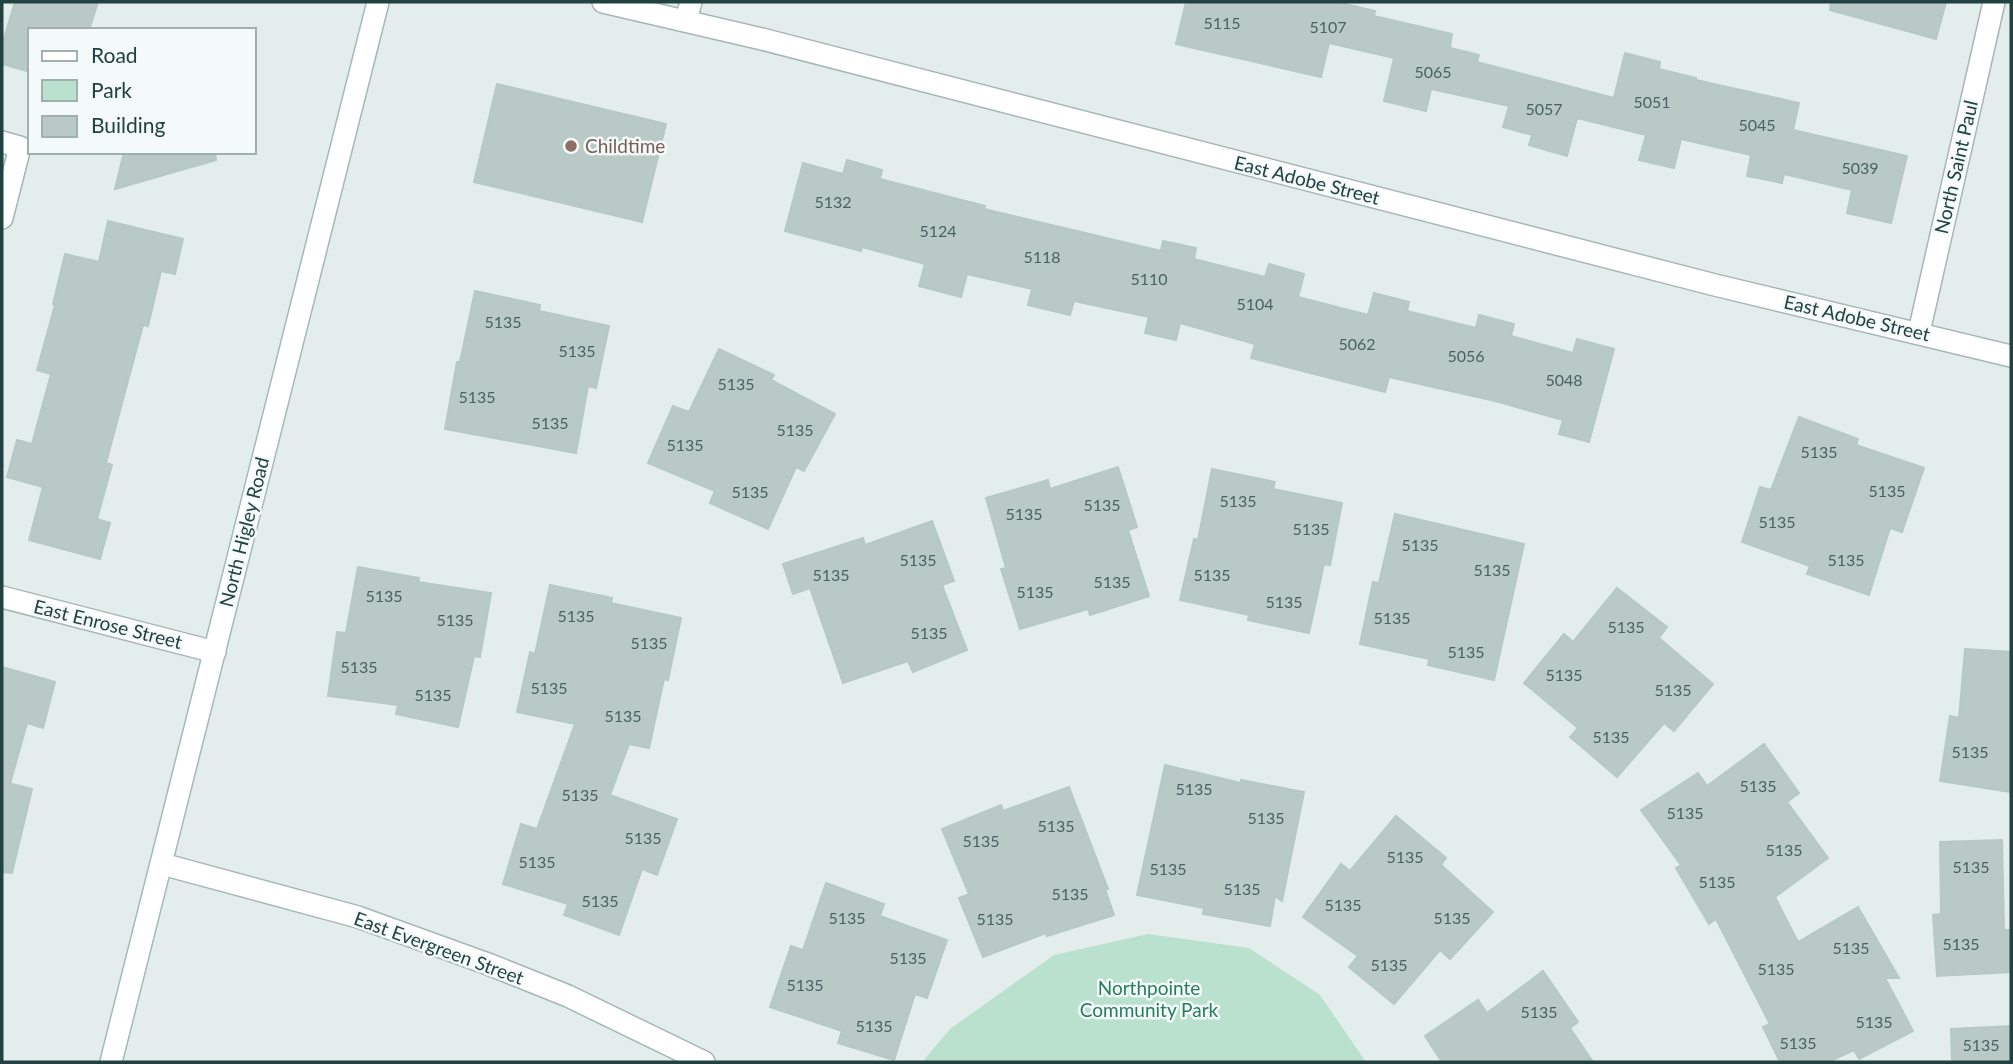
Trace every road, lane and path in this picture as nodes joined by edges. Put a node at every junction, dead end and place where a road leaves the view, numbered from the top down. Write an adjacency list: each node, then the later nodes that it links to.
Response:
1 (378, 2): 10 (street, North Higley Road)
2 (603, 2): 4 (street, East Adobe Street)
3 (1993, 2): 7 (street, North Saint Paul)
4 (688, 11): 7 (street, East Adobe Street)
5 (11, 145): 6 (street)
6 (2, 218)
7 (1919, 332): 8 (street, East Adobe Street)
8 (2011, 356)
9 (2, 597): 10 (street, East Enrose Street)
10 (215, 652): 11 (street, North Higley Road)
11 (162, 864): 12 (street, North Higley Road); 13 (street, East Evergreen Street)
12 (111, 1062)
13 (704, 1062)

